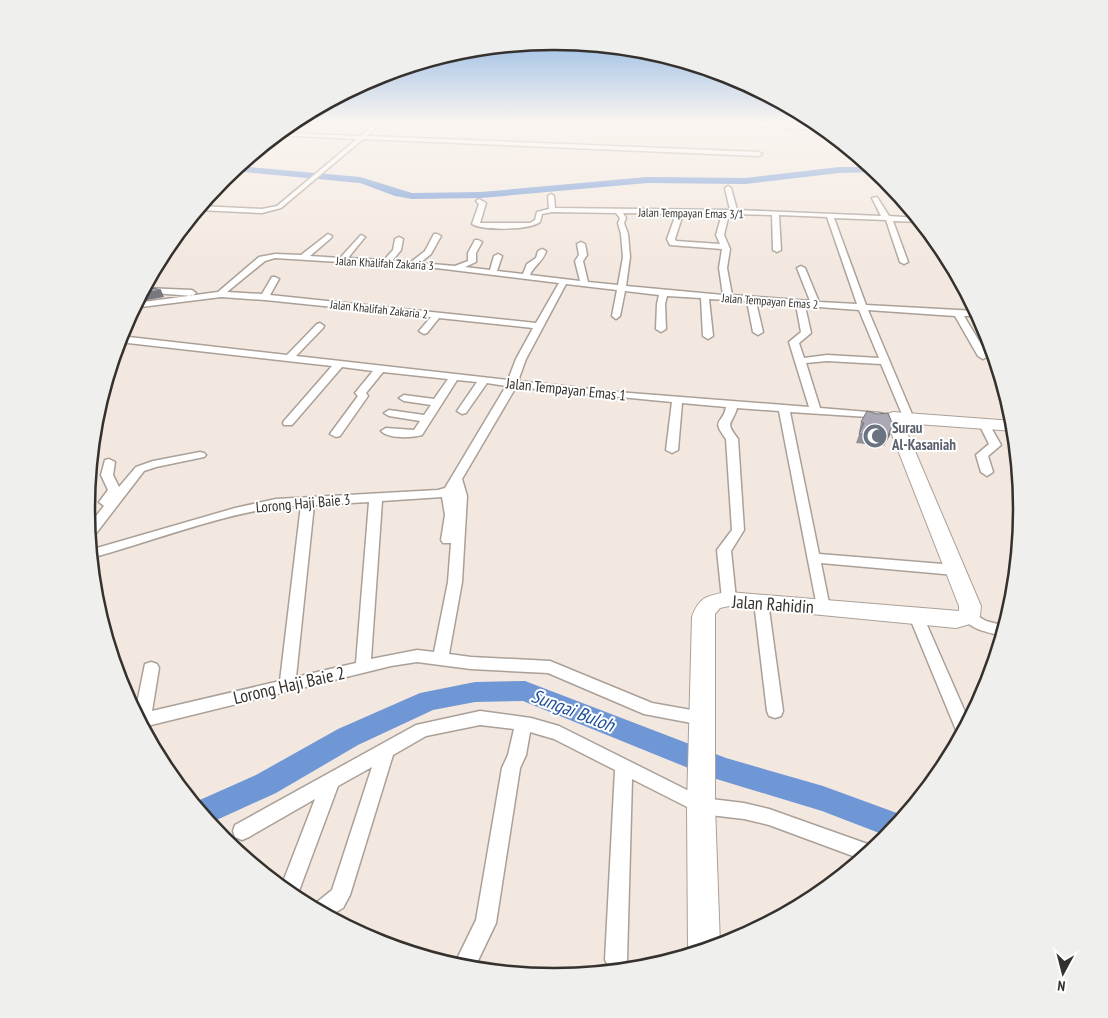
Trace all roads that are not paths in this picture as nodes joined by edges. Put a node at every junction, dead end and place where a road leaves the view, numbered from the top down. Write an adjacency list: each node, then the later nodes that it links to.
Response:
1 (322, 171): 6 (street)
2 (728, 188): 10 (street)
3 (551, 196): 7 (street)
4 (875, 198): 13 (street)
5 (479, 201): 7 (street)
6 (207, 208)
7 (552, 210): 8 (street, Jalan Tempayan Emas 3/1)
8 (620, 212): 9 (street, Jalan Tempayan Emas 3/1); 39 (street)
9 (680, 213): 10 (street, Jalan Tempayan Emas 3/1); 21 (street)
10 (730, 213): 11 (street, Jalan Tempayan Emas 3/1); 21 (street)
11 (775, 213): 12 (street, Jalan Tempayan Emas 3/1); 22 (street)
12 (830, 215): 13 (street, Jalan Tempayan Emas 3/1); 50 (street)
13 (887, 218): 14 (street, Jalan Tempayan Emas 3/1); 28 (street)
14 (910, 219)
15 (328, 236): 26 (street)
16 (438, 236): 30 (street)
17 (361, 237): 27 (street)
18 (399, 239): 29 (street)
19 (478, 242): 32 (street)
20 (581, 244): 38 (street)
21 (726, 247): 45 (street)
22 (778, 250)
23 (542, 251): 35 (street)
24 (498, 256): 34 (street)
25 (289, 257): 26 (street, Jalan Khalifah Zakaria 3); 31 (street); 42 (street, Jalan Khalifah Zakaria 3)
26 (304, 258): 27 (street, Jalan Khalifah Zakaria 3)
27 (342, 260): 29 (street, Jalan Khalifah Zakaria 3)
28 (904, 262)
29 (386, 263): 30 (street, Jalan Khalifah Zakaria 3)
30 (414, 264): 32 (street, Jalan Khalifah Zakaria 3)
31 (276, 268)
32 (455, 268): 34 (street, Jalan Khalifah Zakaria 3)
33 (801, 268): 48 (street)
34 (493, 272): 35 (street, Jalan Khalifah Zakaria 3)
35 (526, 276): 37 (street, Jalan Khalifah Zakaria 3)
36 (275, 279): 44 (street)
37 (564, 281): 38 (street, Jalan Tempayan Emas 2); 56 (street)
38 (586, 284): 39 (street, Jalan Tempayan Emas 2)
39 (621, 288): 41 (street, Jalan Tempayan Emas 2); 54 (street)
40 (150, 290): 42 (street)
41 (664, 293): 43 (street, Jalan Tempayan Emas 2); 57 (street)
42 (219, 295): 44 (street, Jalan Khalifah Zakaria 2); 49 (street)
43 (705, 296): 45 (street, Jalan Tempayan Emas 2); 60 (street)
44 (265, 298): 53 (street, Jalan Khalifah Zakaria 2)
45 (728, 298): 46 (street, Jalan Tempayan Emas 2)
46 (751, 299): 47 (street, Jalan Tempayan Emas 2); 59 (street)
47 (800, 303): 48 (street, Jalan Tempayan Emas 2); 64 (street)
48 (816, 304): 50 (street, Jalan Tempayan Emas 2)
49 (143, 305)
50 (864, 308): 51 (street, Jalan Tempayan Emas 2); 65 (street)
51 (958, 314): 52 (street, Jalan Tempayan Emas 2); 62 (street)
52 (970, 314)
53 (438, 315): 56 (street, Jalan Khalifah Zakaria 2); 58 (street)
54 (616, 316)
55 (320, 326): 63 (street)
56 (538, 326): 70 (street)
57 (661, 329)
58 (424, 331)
59 (758, 332)
60 (708, 336)
61 (127, 340): 63 (street, Jalan Tempayan Emas 1)
62 (983, 356)
63 (289, 358): 66 (street, Jalan Tempayan Emas 1)
64 (800, 361): 65 (street); 77 (street)
65 (886, 361): 79 (street)
66 (339, 364): 67 (street, Jalan Tempayan Emas 1); 81 (street)
67 (380, 369): 68 (street, Jalan Tempayan Emas 1); 85 (street)
68 (454, 377): 69 (street, Jalan Tempayan Emas 1); 73 (street)
69 (484, 380): 70 (street, Jalan Tempayan Emas 1); 76 (street)
70 (511, 383): 72 (street, Jalan Tempayan Emas 1); 90 (street)
71 (404, 398): 73 (street)
72 (677, 400): 74 (street, Jalan Tempayan Emas 1); 86 (street)
73 (438, 403): 80 (street)
74 (732, 405): 75 (street, Jalan Tempayan Emas 1); 100 (street)
75 (784, 409): 77 (street, Jalan Tempayan Emas 1); 98 (street)
76 (462, 411)
77 (816, 412): 79 (street, Jalan Tempayan Emas 1)
78 (389, 413): 80 (street)
79 (901, 418): 82 (street, Jalan Tempayan Emas 1); 99 (street)
80 (428, 419): 84 (street)
81 (288, 423)
82 (984, 424): 83 (street, Jalan Tempayan Emas 1); 89 (street)
83 (1005, 425)
84 (386, 430)
85 (336, 434)
86 (672, 450)
87 (200, 455): 95 (street)
88 (109, 462): 94 (street)
89 (987, 472)
90 (457, 480): 91 (street); 106 (street)
91 (445, 492): 92 (street, Lorong Haji Baie 3); 96 (street)
92 (376, 497): 93 (street, Lorong Haji Baie 3); 108 (street)
93 (308, 501): 97 (street, Lorong Haji Baie 3); 109 (street)
94 (95, 514)
95 (96, 525)
96 (448, 540)
97 (97, 552)
98 (813, 558): 99 (street); 102 (street)
99 (956, 570): 104 (street)
100 (729, 599): 101 (street, Jalan Rahidin); 115 (street, Jalan Rahidin)
101 (761, 602): 102 (street, Jalan Rahidin); 110 (street)
102 (823, 608): 103 (street, Jalan Rahidin)
103 (916, 616): 104 (street, Jalan Rahidin); 113 (street)
104 (969, 616): 105 (street)
105 (997, 630)
106 (440, 658): 108 (street, Lorong Haji Baie 2); 115 (street, Lorong Haji Baie 2)
107 (151, 668): 111 (street)
108 (364, 668): 109 (street, Lorong Haji Baie 2)
109 (287, 685): 112 (street, Lorong Haji Baie 2)
110 (775, 711)
111 (143, 713)
112 (146, 720)
113 (961, 722)
114 (523, 724): 116 (street); 117 (street); 125 (street)
115 (702, 725): 119 (street, Jalan Rahidin)
116 (386, 750): 118 (street); 123 (street)
117 (624, 766): 119 (street); 126 (street)
118 (331, 781): 120 (street); 122 (street)
119 (701, 800): 121 (street); 124 (street, Jalan Rahidin)
120 (242, 831)
121 (861, 850)
122 (291, 885)
123 (325, 907)
124 (704, 943)
125 (468, 960)
126 (616, 960)

